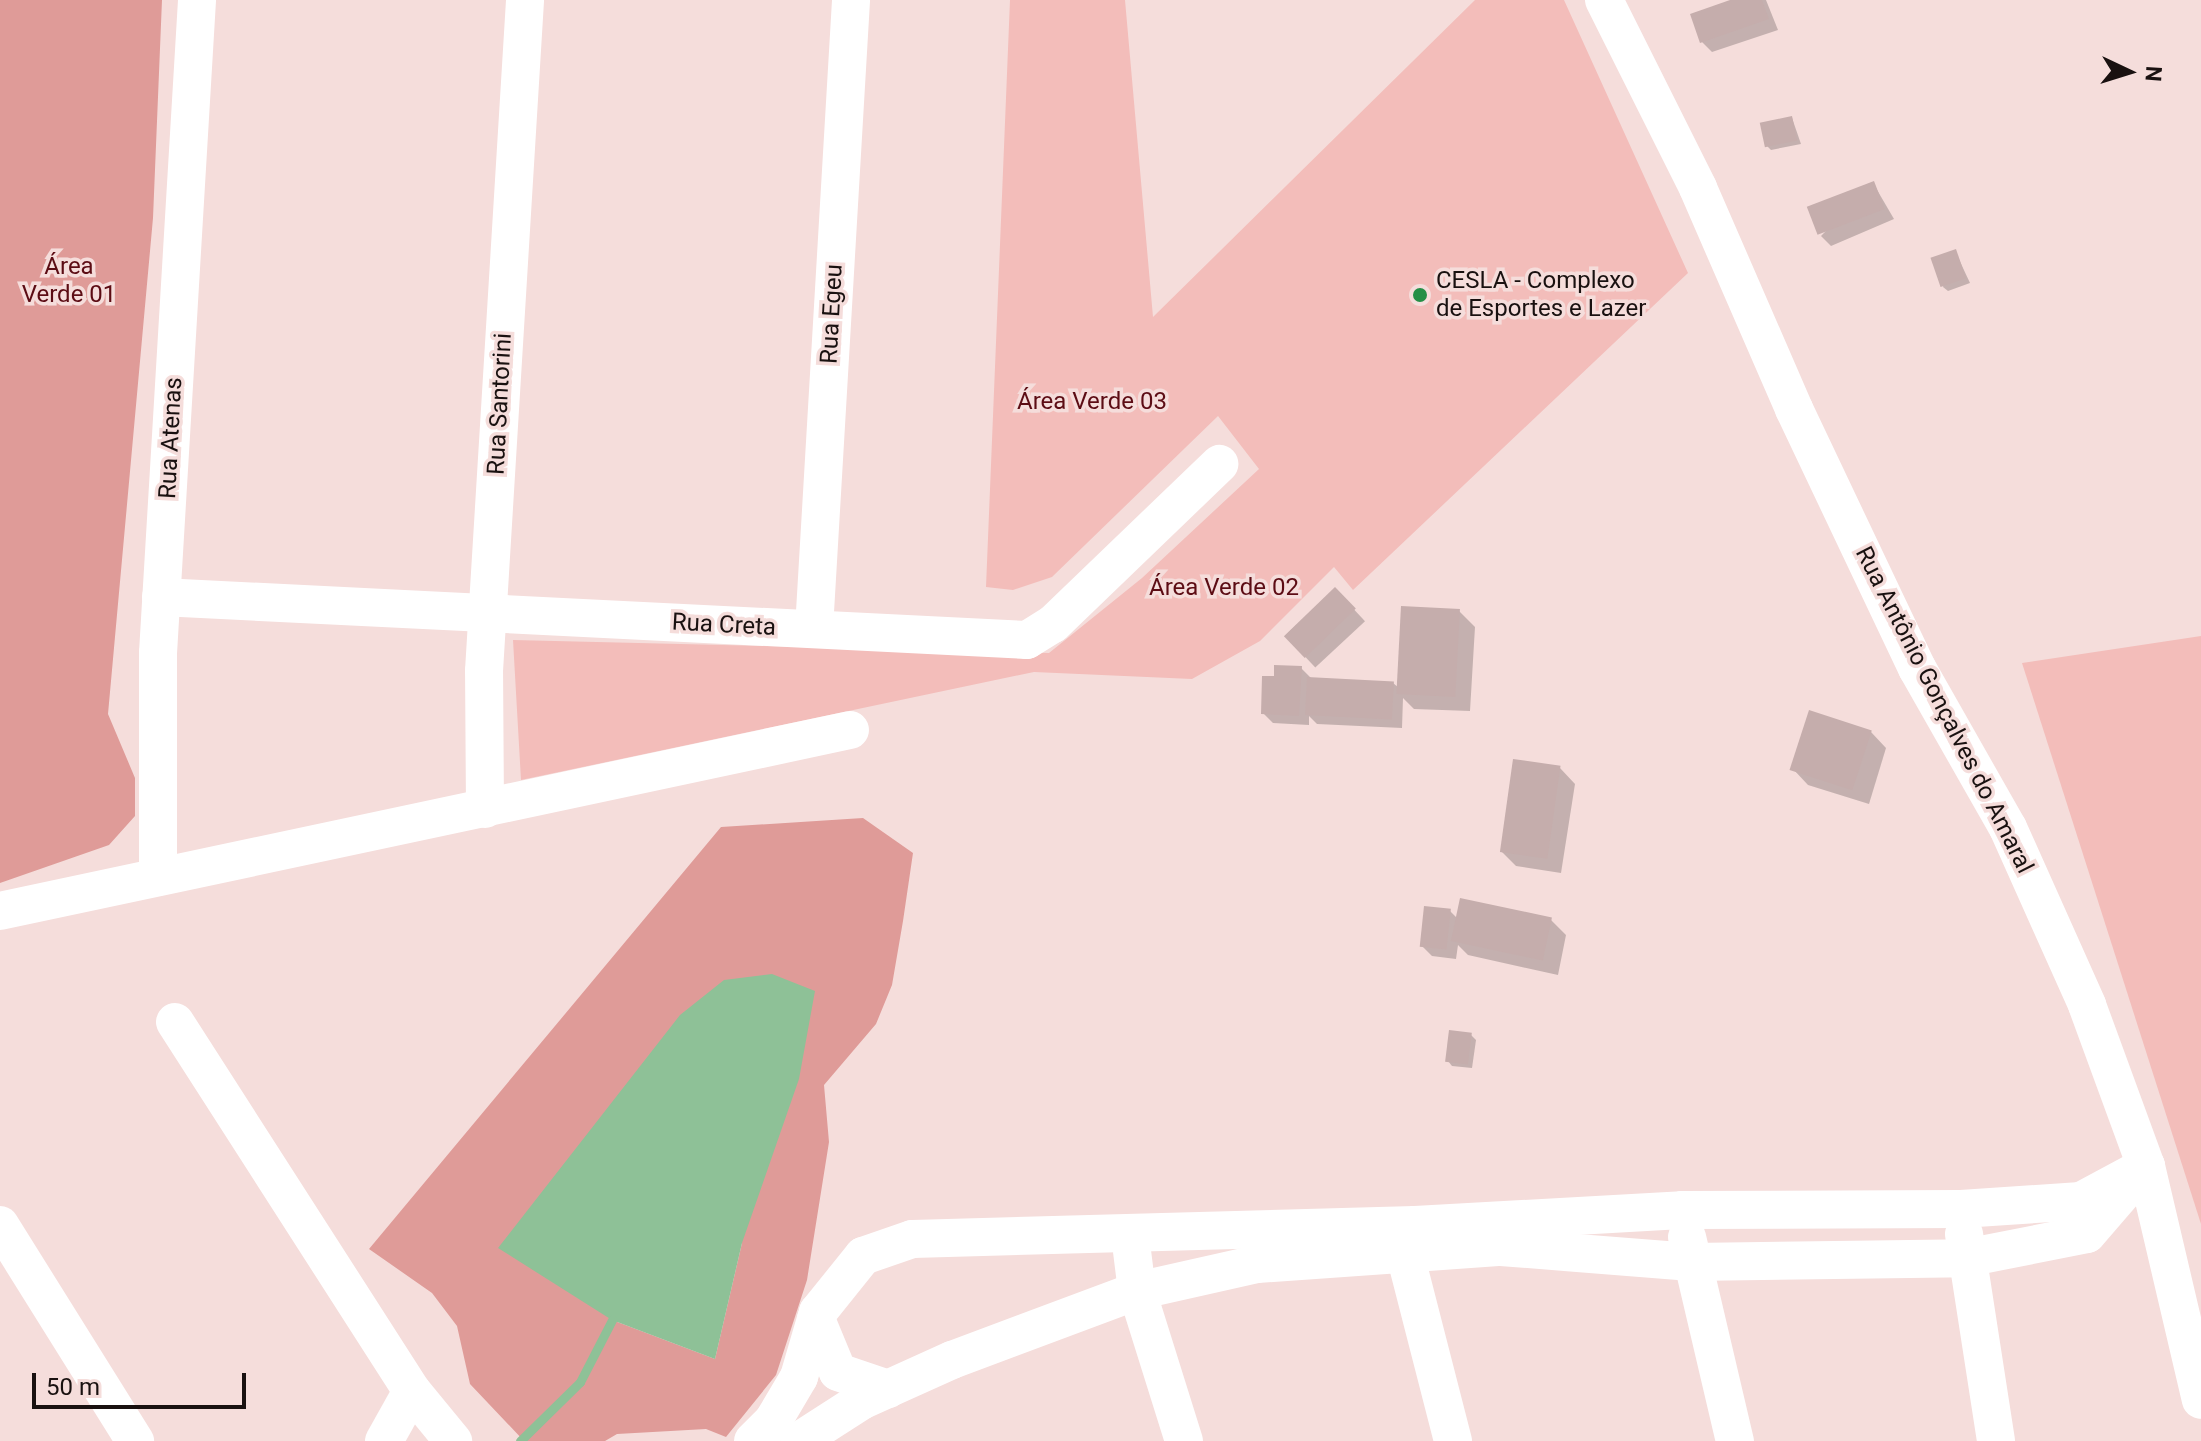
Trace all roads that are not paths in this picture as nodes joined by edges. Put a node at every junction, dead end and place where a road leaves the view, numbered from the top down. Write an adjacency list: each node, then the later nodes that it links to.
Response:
1 (197, 0): 6 (street, Rua Atenas)
2 (525, 0): 7 (street, Rua Santorini)
3 (851, 0): 8 (street, Rua Egeu)
4 (1604, 0): 14 (street, Rua Antônio Gonçalves do Amaral)
5 (1219, 464): 8 (street, Rua Creta)
6 (161, 597): 7 (street, Rua Creta); 11 (street, Rua Atenas)
7 (488, 613): 8 (street, Rua Creta); 10 (street, Rua Santorini)
8 (814, 629)
9 (850, 730): 10 (street)
10 (485, 809): 11 (street)
11 (158, 877): 12 (street)
12 (0, 911)
13 (175, 1022): 25 (street)
14 (2146, 1166): 15 (street); 20 (street); 26 (street, Rua Antônio Gonçalves do Amaral)
15 (1961, 1209): 16 (street); 20 (street)
16 (1682, 1210): 18 (street); 21 (street)
17 (0, 1225): 28 (street)
18 (1130, 1235): 22 (street); 23 (street)
19 (1405, 1254): 21 (street); 22 (street); 34 (street)
20 (1966, 1258): 21 (street); 36 (street)
21 (1691, 1262): 35 (street)
22 (1137, 1291): 24 (street); 33 (street)
23 (816, 1319): 24 (street); 31 (street)
24 (888, 1389): 32 (street)
25 (412, 1391): 27 (street); 29 (street)
26 (2201, 1400)
27 (452, 1439): 30 (street)
28 (135, 1441)
29 (384, 1441)
30 (412, 1441)
31 (753, 1441)
32 (799, 1441)
33 (1184, 1441)
34 (1453, 1441)
35 (1735, 1441)
36 (1996, 1441)

